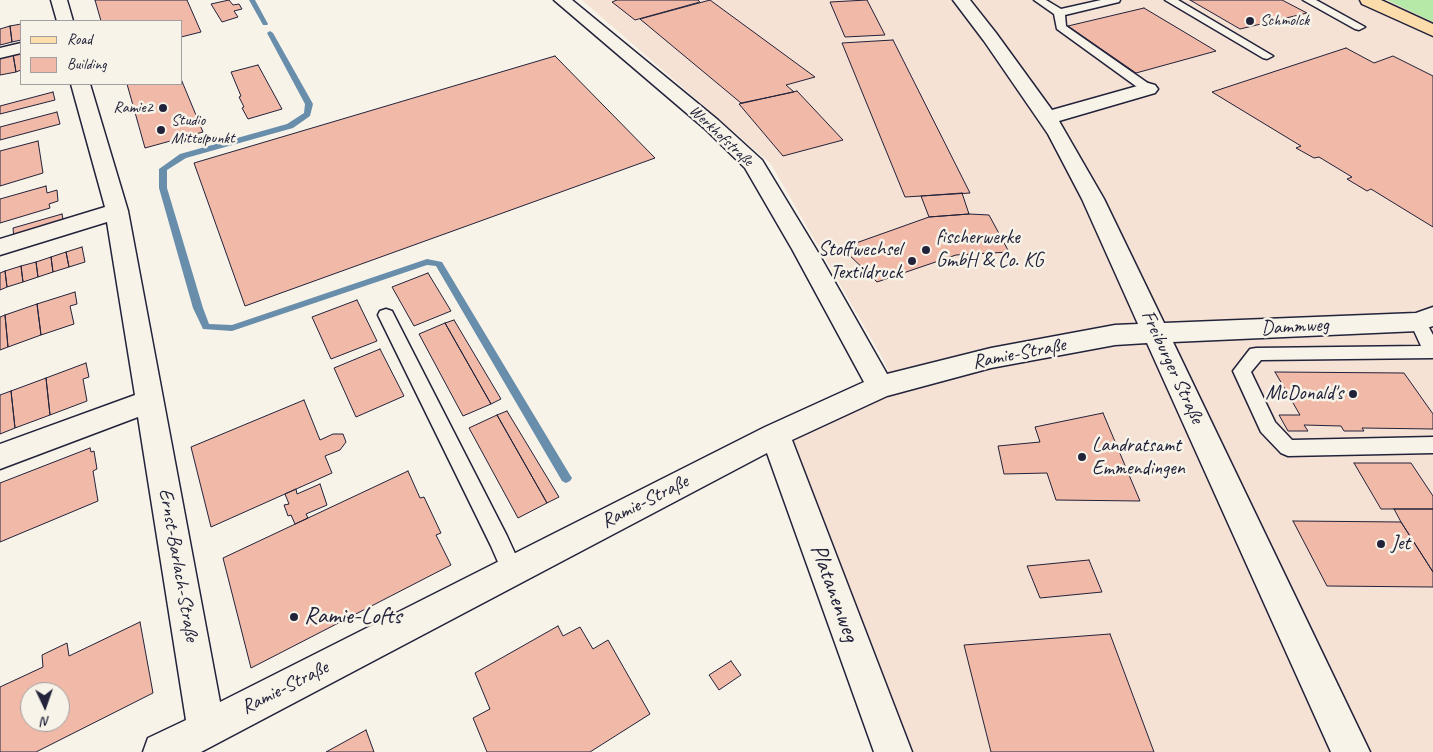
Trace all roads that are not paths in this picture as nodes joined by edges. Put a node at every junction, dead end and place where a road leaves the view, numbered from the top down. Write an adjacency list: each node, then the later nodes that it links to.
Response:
1 (59, 0): 10 (street)
2 (562, 0): 25 (street, Werkhofstraße)
3 (961, 0): 18 (street, Freiburger Straße)
4 (1038, 0): 9 (lane)
5 (1115, 0): 9 (lane)
6 (1170, 0): 15 (lane)
7 (1308, 0): 11 (lane)
8 (1368, 0): 12 (main road)
9 (1058, 13): 17 (lane)
10 (65, 20)
11 (1359, 27)
12 (1433, 32)
13 (20, 48): 14 (street)
14 (0, 53)
15 (1267, 56)
16 (80, 85): 19 (street, Ernst-Barlach-Straße)
17 (1148, 89): 18 (street)
18 (1047, 118): 23 (street, Freiburger Straße)
19 (117, 211): 20 (street); 26 (street, Ernst-Barlach-Straße)
20 (0, 247)
21 (386, 315): 30 (lane)
22 (1425, 319): 23 (street, Dammweg); 24 (lane)
23 (1156, 334): 25 (street, Ramie-Straße); 34 (street, Freiburger Straße)
24 (1433, 352): 28 (lane)
25 (880, 387): 27 (street, Ramie-Straße)
26 (150, 401): 29 (street); 31 (street, Ernst-Barlach-Straße)
27 (775, 435): 30 (street, Ramie-Straße); 33 (street, Platanenweg)
28 (1433, 445)
29 (0, 457)
30 (512, 571): 31 (street, Ramie-Straße)
31 (206, 728): 32 (street, Ramie-Straße)
32 (162, 752)
33 (893, 752)
34 (1352, 752)

